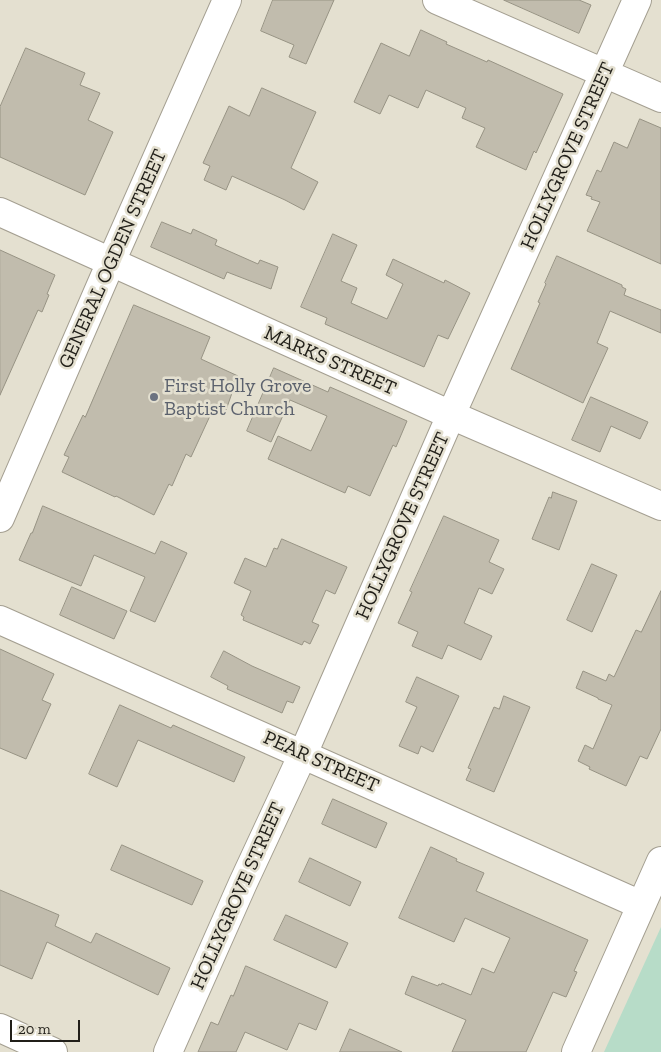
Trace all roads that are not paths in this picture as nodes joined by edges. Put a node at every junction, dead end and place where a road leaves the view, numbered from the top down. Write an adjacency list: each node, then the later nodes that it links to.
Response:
1 (227, 0): 7 (street, GENERAL OGDEN STREET)
2 (437, 0): 4 (street)
3 (637, 0): 4 (street, HOLLYGROVE STREET)
4 (605, 74): 5 (street); 8 (street, HOLLYGROVE STREET)
5 (661, 98)
6 (0, 212): 7 (street, MARKS STREET)
7 (111, 262): 8 (street, MARKS STREET); 10 (street, GENERAL OGDEN STREET)
8 (451, 415): 9 (street, MARKS STREET); 12 (street, HOLLYGROVE STREET)
9 (661, 506)
10 (0, 518)
11 (0, 620): 12 (street, PEAR STREET)
12 (303, 754): 14 (street, PEAR STREET); 17 (street, HOLLYGROVE STREET)
13 (661, 860): 14 (street)
14 (641, 905): 18 (street)
15 (0, 1028): 16 (street)
16 (53, 1052)
17 (168, 1052)
18 (576, 1052)

